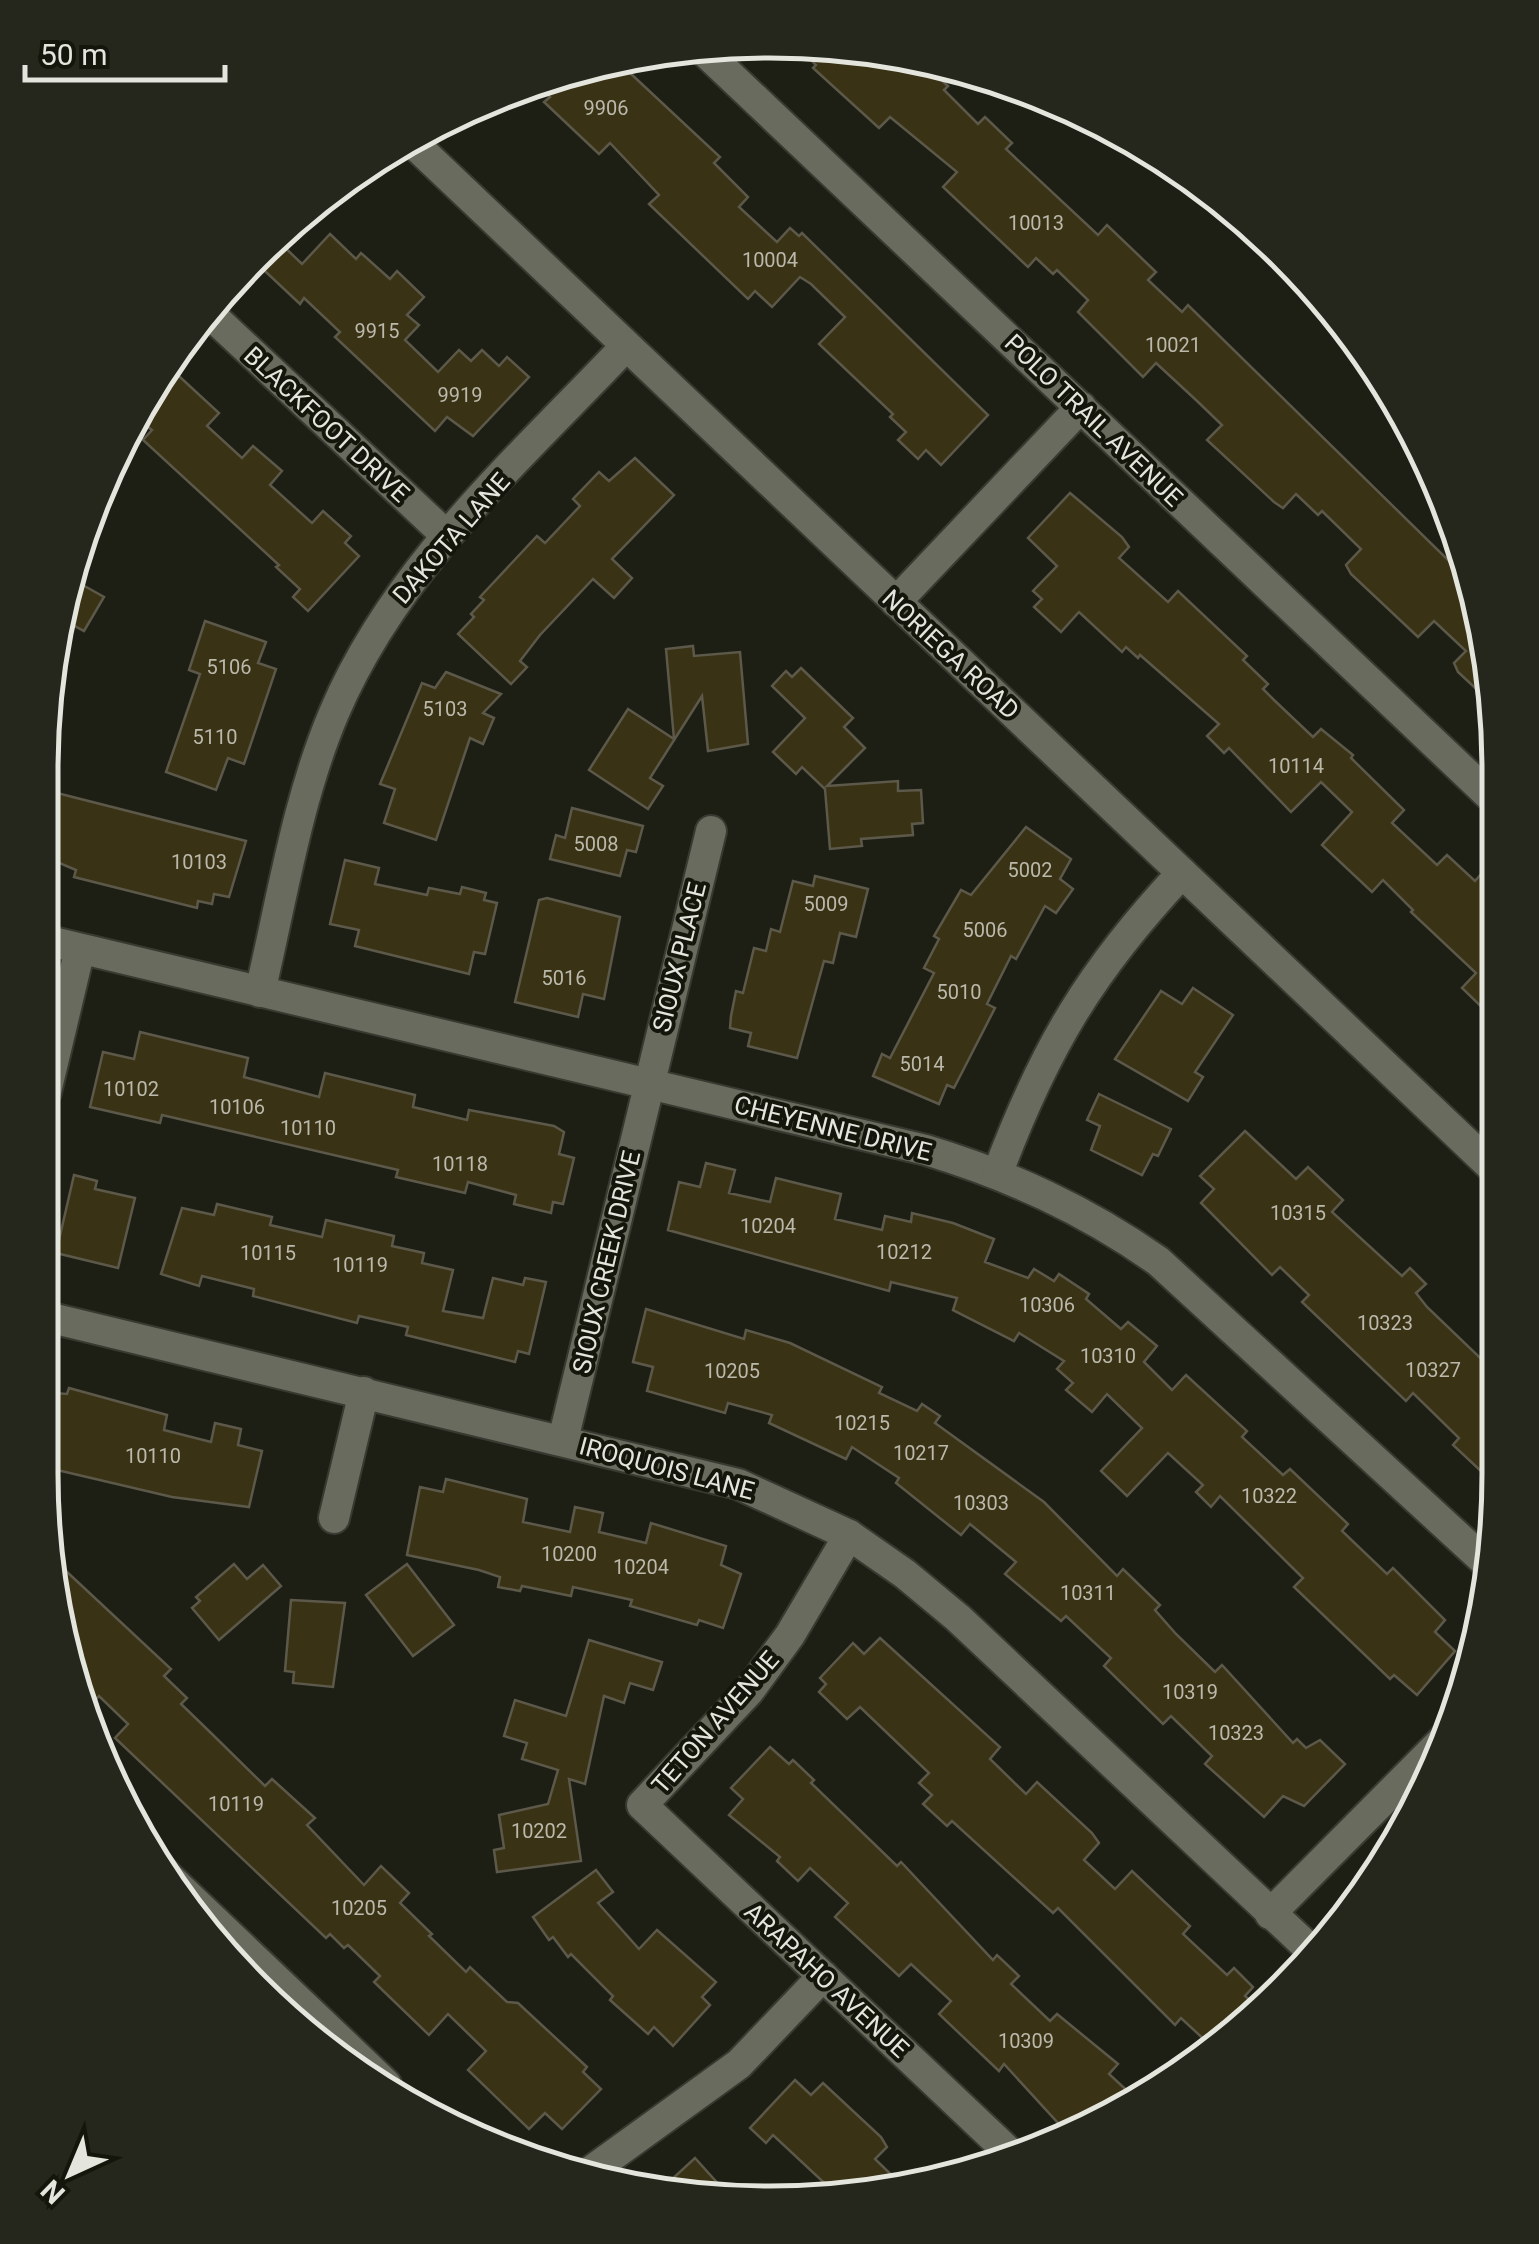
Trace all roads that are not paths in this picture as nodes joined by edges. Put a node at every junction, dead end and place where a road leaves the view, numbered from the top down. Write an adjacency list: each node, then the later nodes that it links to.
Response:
1 (714, 60): 5 (street, POLO TRAIL AVENUE)
2 (420, 150): 4 (street, NORIEGA ROAD)
3 (217, 321): 6 (street, BLACKFOOT DRIVE)
4 (626, 346): 6 (street, DAKOTA LANE); 7 (street, NORIEGA ROAD)
5 (1081, 408): 7 (street); 8 (street, POLO TRAIL AVENUE)
6 (446, 536): 13 (street, DAKOTA LANE)
7 (896, 602): 10 (street, NORIEGA ROAD)
8 (1482, 788)
9 (711, 831): 15 (street, SIOUX PLACE)
10 (1182, 873): 16 (street, NORIEGA ROAD); 17 (street)
11 (58, 944): 12 (street, CHEYENNE DRIVE)
12 (80, 949): 13 (street, CHEYENNE DRIVE); 14 (street)
13 (260, 992): 15 (street, CHEYENNE DRIVE)
14 (58, 1042)
15 (648, 1084): 17 (street, CHEYENNE DRIVE); 20 (street, SIOUX CREEK DRIVE)
16 (1482, 1158)
17 (998, 1172): 23 (street, CHEYENNE DRIVE)
18 (58, 1320): 19 (street, IROQUOIS LANE)
19 (364, 1392): 20 (street, IROQUOIS LANE); 21 (street)
20 (564, 1440): 22 (street, IROQUOIS LANE)
21 (334, 1518)
22 (849, 1536): 25 (street, TETON AVENUE); 26 (street, IROQUOIS LANE)
23 (1476, 1554)
24 (1419, 1765): 26 (street)
25 (642, 1805): 29 (street, ARAPAHO AVENUE)
26 (1270, 1914): 28 (street, IROQUOIS LANE)
27 (220, 1927): 30 (street)
28 (1304, 1945)
29 (823, 1976): 31 (street, ARAPAHO AVENUE); 32 (street)
30 (347, 2047)
31 (1003, 2147)
32 (600, 2166)

